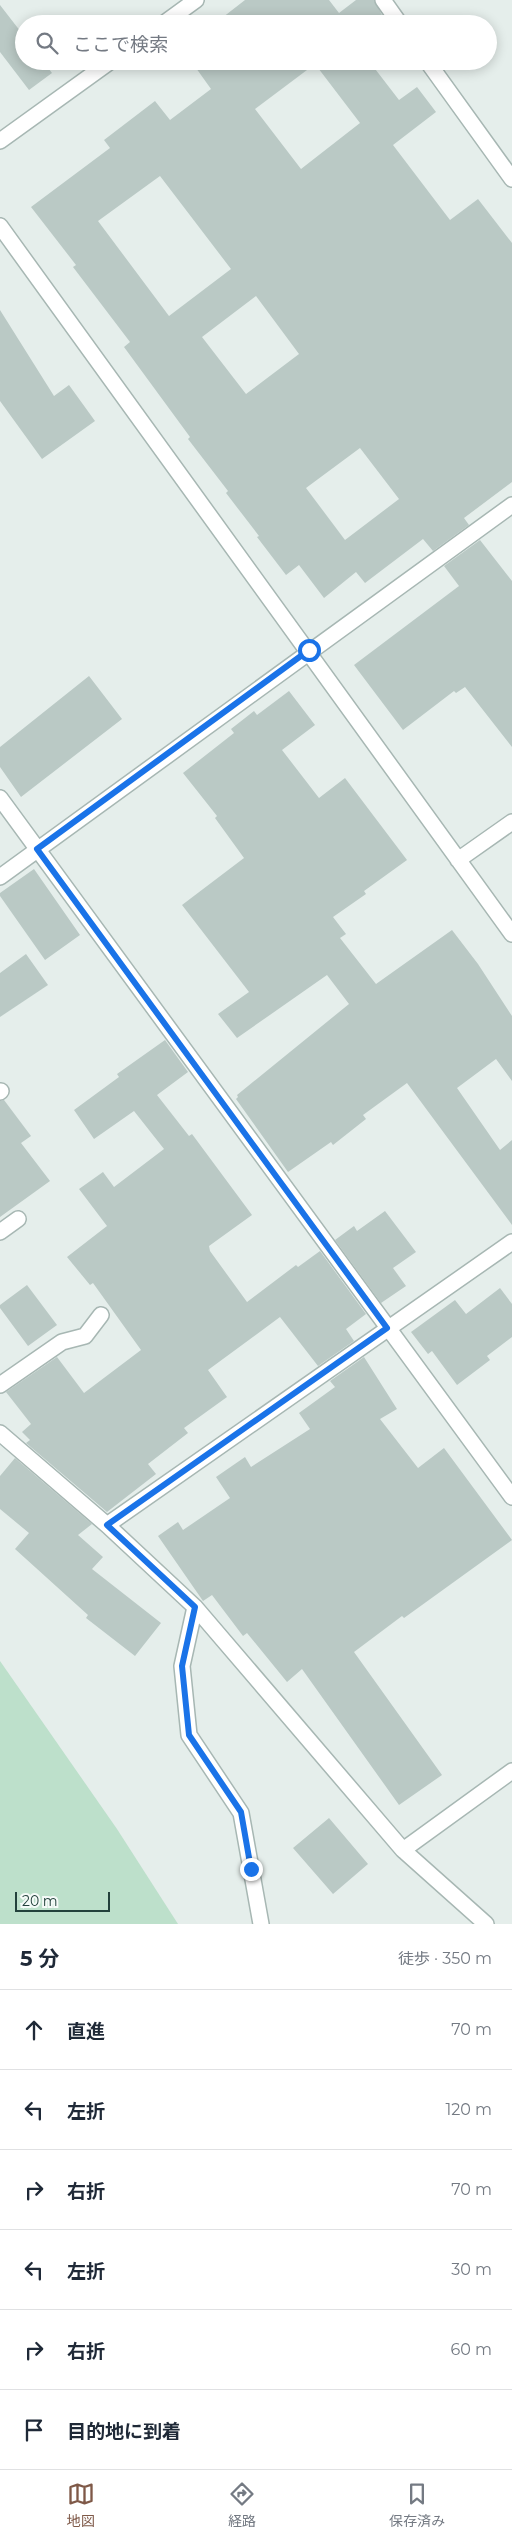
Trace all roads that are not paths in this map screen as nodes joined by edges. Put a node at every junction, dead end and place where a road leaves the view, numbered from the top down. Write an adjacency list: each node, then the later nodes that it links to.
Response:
1 (196, 0): 3 (street)
2 (383, 0): 4 (street)
3 (175, 15)
4 (394, 15)
5 (99, 70): 7 (street)
6 (433, 70): 8 (street)
7 (0, 141)
8 (512, 179)
9 (0, 226): 11 (street)
10 (512, 505): 11 (street)
11 (309, 650): 14 (street); 15 (street)
12 (0, 798): 14 (street)
13 (512, 822): 15 (street)
14 (37, 849): 16 (street); 22 (street)
15 (458, 860): 17 (street)
16 (0, 877)
17 (512, 934)
18 (18, 1219): 19 (street)
19 (0, 1232)
20 (512, 1242): 22 (street)
21 (101, 1315): 23 (street)
22 (387, 1328): 25 (street); 26 (street)
23 (0, 1384)
24 (0, 1433): 26 (street)
25 (512, 1497)
26 (107, 1525): 27 (street)
27 (195, 1607): 29 (street); 30 (street)
28 (512, 1770): 29 (street)
29 (403, 1850): 31 (street)
30 (261, 1924)
31 (486, 1924)

